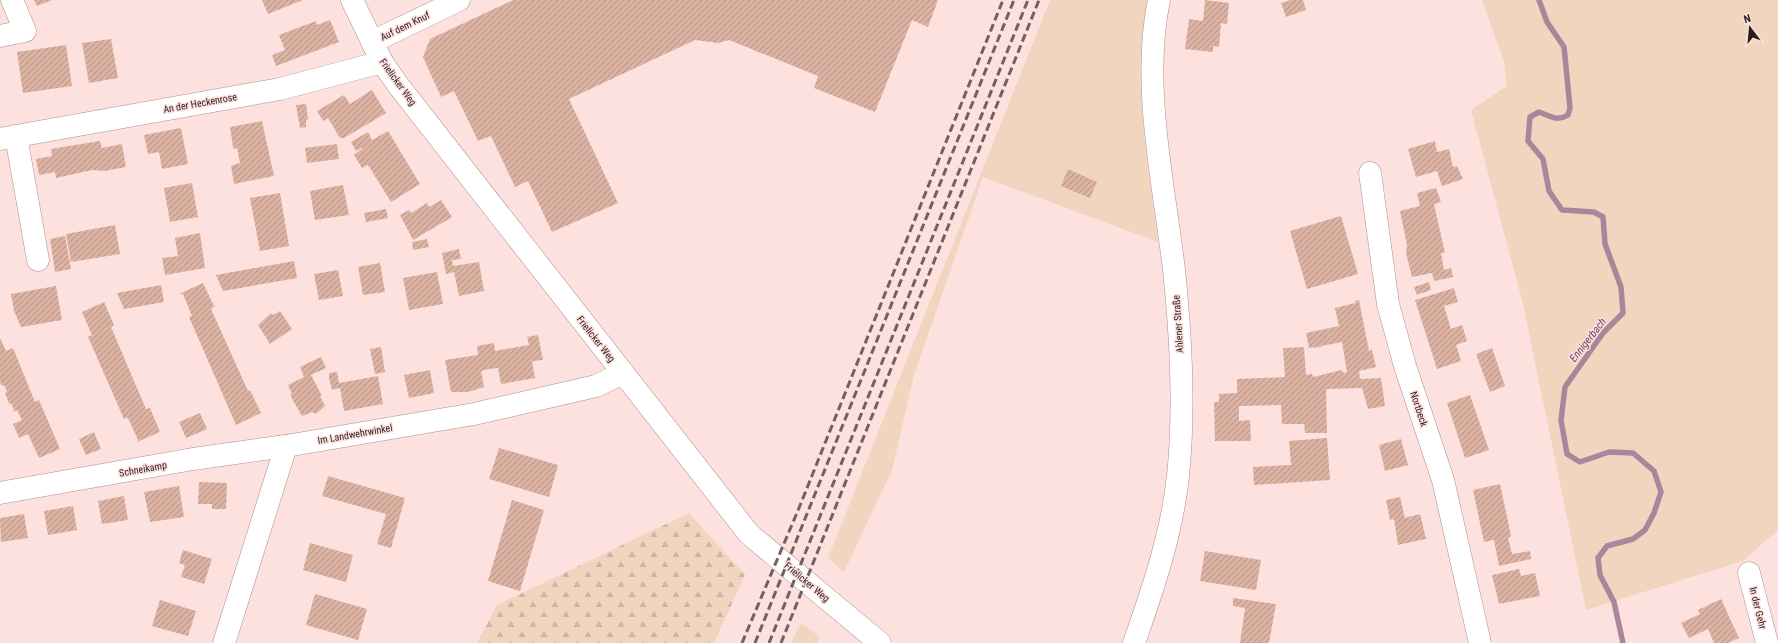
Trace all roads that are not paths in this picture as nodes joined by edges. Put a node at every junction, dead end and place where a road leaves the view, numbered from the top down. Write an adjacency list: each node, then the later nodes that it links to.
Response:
1 (12, 0): 5 (street)
2 (352, 0): 6 (street, Frielicker Weg)
3 (459, 0): 6 (street, Auf dem Knuf)
4 (1159, 0): 17 (street, Ahlener Straße)
5 (0, 36)
6 (372, 42): 7 (street, Frielicker Weg)
7 (382, 62): 8 (street, An der Heckenrose); 11 (street, Frielicker Weg)
8 (8, 138): 10 (street, An der Heckenrose)
9 (1370, 173): 18 (street, Nortbeck)
10 (38, 260)
11 (623, 373): 12 (street, Im Landwehrwinkel); 16 (street, Frielicker Weg)
12 (286, 446): 13 (street, Schneikamp); 15 (street)
13 (0, 493)
14 (1749, 573): 19 (street, In der Gehr)
15 (224, 643)
16 (880, 643)
17 (1134, 643)
18 (1480, 643)
19 (1767, 643)

